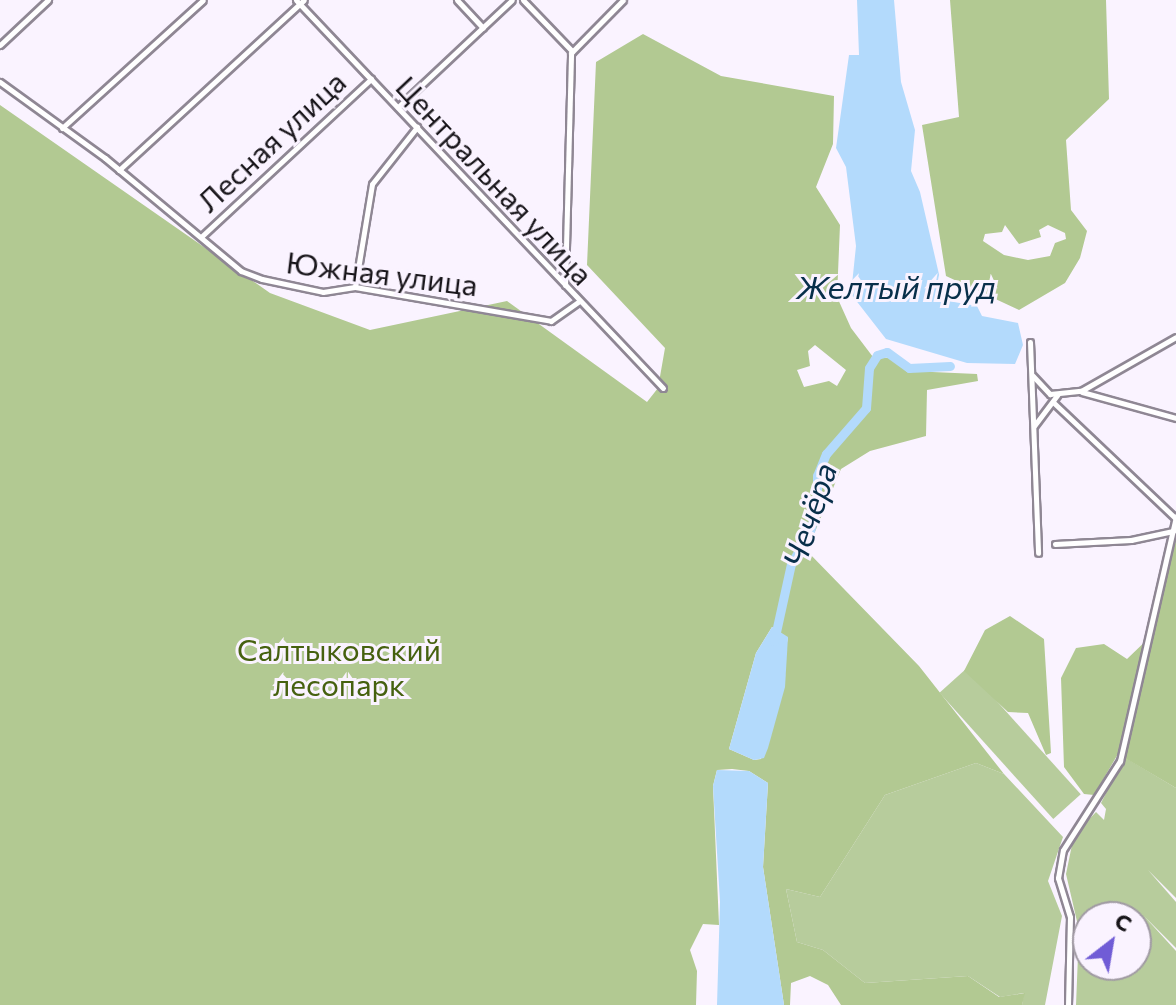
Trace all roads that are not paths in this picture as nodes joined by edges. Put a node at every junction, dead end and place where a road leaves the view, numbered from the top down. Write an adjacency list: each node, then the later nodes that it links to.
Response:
1 (48, 0): 9 (street)
2 (203, 0): 15 (street)
3 (457, 0): 8 (street)
4 (512, 0): 8 (street)
5 (523, 0): 10 (street)
6 (623, 0): 10 (street)
7 (300, 1): 11 (street, Центральная улица); 16 (street)
8 (483, 28): 13 (street)
9 (0, 45)
10 (572, 51): 18 (street)
11 (371, 79): 13 (street, Центральная улица); 17 (street, Лесная улица)
12 (0, 82): 15 (street, Южная улица)
13 (398, 107): 14 (street, Центральная улица)
14 (417, 127): 18 (street, Центральная улица); 19 (street)
15 (62, 128): 16 (street, Южная улица)
16 (119, 170): 17 (street, Южная улица)
17 (202, 236): 19 (street, Южная улица)
18 (565, 285): 20 (street, Центральная улица)
19 (355, 287): 20 (street, Южная улица)
20 (578, 302): 24 (street, Центральная улица)
21 (1176, 337): 25 (street)
22 (1030, 342): 23 (street)
23 (1033, 376): 26 (street); 29 (street)
24 (663, 388)
25 (1081, 391): 26 (street); 28 (street)
26 (1057, 395): 27 (street)
27 (1054, 403): 29 (street); 30 (street)
28 (1176, 418)
29 (1032, 429): 33 (street)
30 (1176, 517): 31 (street)
31 (1173, 531): 32 (street); 34 (street)
32 (1055, 544)
33 (1038, 553)
34 (1068, 1005)

